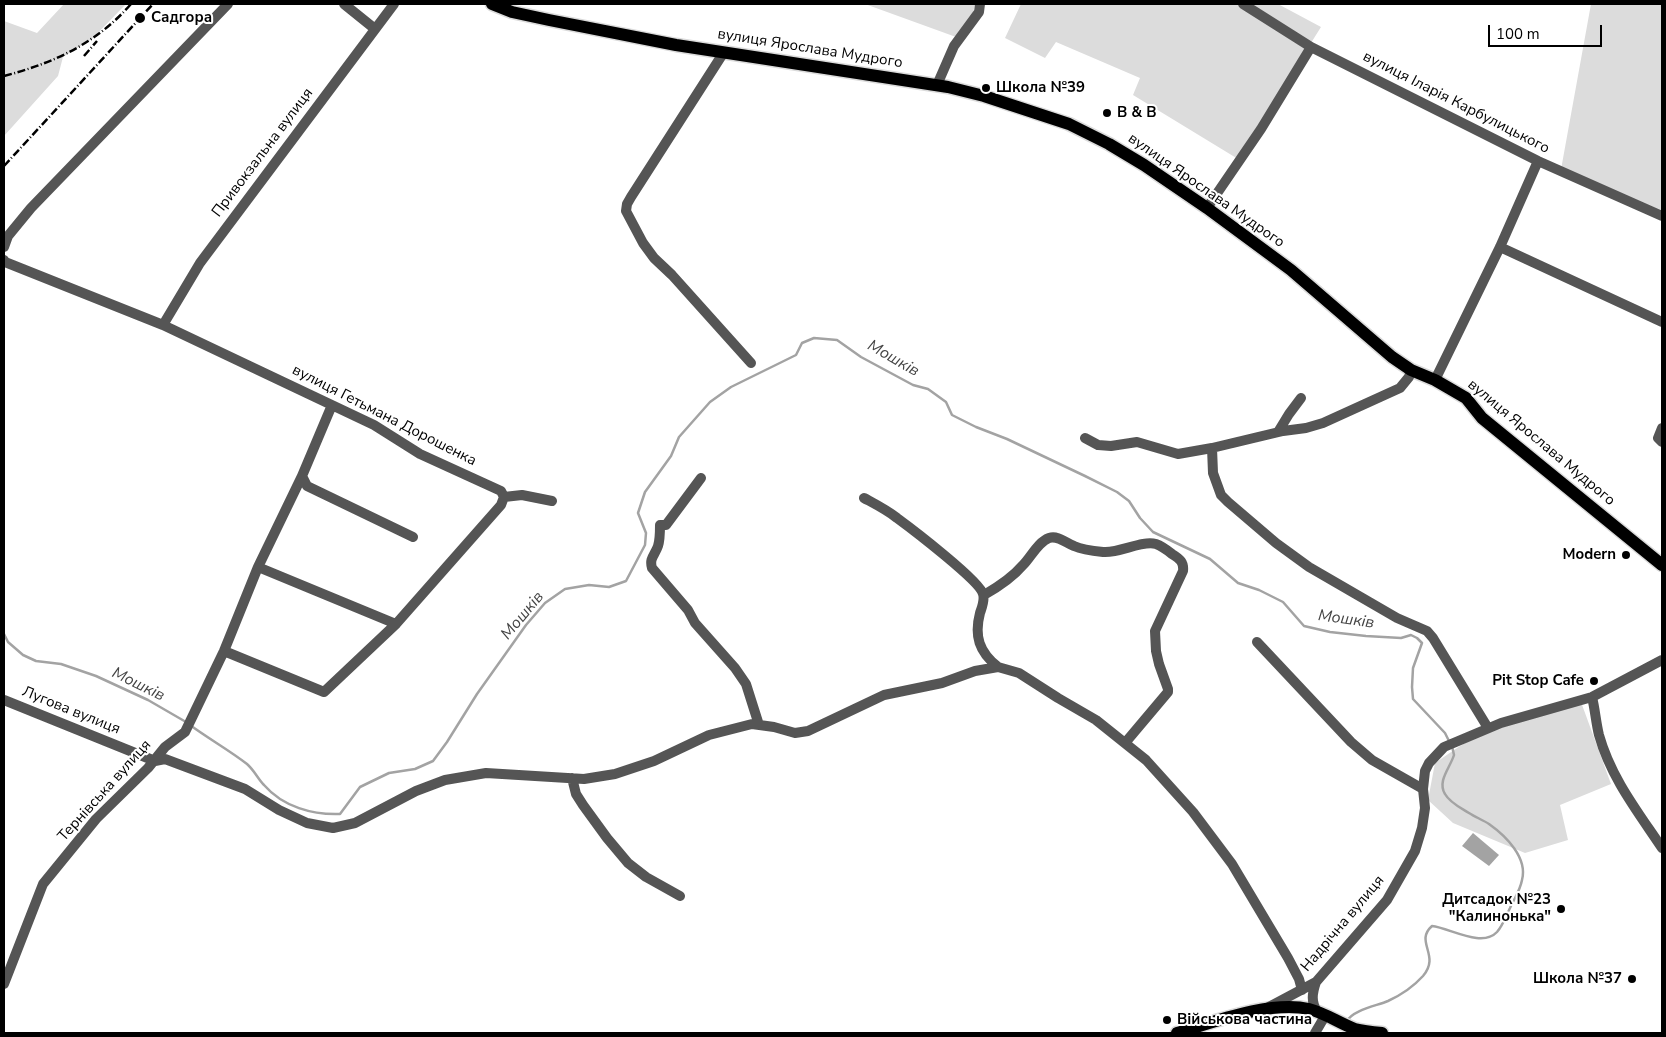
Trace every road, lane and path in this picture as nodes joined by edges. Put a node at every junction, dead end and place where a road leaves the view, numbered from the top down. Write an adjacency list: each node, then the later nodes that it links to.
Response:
1 (228, 4): 14 (street)
2 (344, 4): 7 (street)
3 (394, 4): 7 (street, Привокзальна вулиця)
4 (492, 4): 9 (main road, вулиця Ярослава Мудрого)
5 (980, 4): 10 (street)
6 (1243, 4): 8 (street, вулиця Іларія Карбулицького)
7 (375, 29): 18 (street, Привокзальна вулиця)
8 (1311, 47): 11 (street, вулиця Іларія Карбулицького); 12 (street)
9 (724, 52): 10 (main road, вулиця Ярослава Мудрого); 19 (street)
10 (937, 85): 12 (main road, вулиця Ярослава Мудрого)
11 (1538, 161): 13 (street, вулиця Іларія Карбулицького); 15 (street)
12 (1208, 208): 20 (main road, вулиця Ярослава Мудрого)
13 (1662, 216)
14 (4, 247)
15 (1500, 247): 17 (street); 21 (street)
16 (4, 260): 18 (street, вулиця Гетьмана Дорошенка)
17 (1662, 322)
18 (164, 325): 23 (street, вулиця Гетьмана Дорошенка)
19 (751, 363)
20 (1410, 370): 21 (main road, вулиця Ярослава Мудрого); 25 (street)
21 (1435, 380): 35 (main road, вулиця Ярослава Мудрого)
22 (1301, 398): 25 (street)
23 (332, 405): 29 (street); 31 (street, вулиця Гетьмана Дорошенка)
24 (1662, 428): 27 (street)
25 (1278, 432): 28 (street)
26 (1085, 438): 28 (street)
27 (1662, 442)
28 (1212, 448): 46 (street)
29 (302, 476): 34 (street); 36 (street)
30 (701, 478): 45 (street)
31 (504, 497): 33 (street); 38 (street)
32 (864, 498): 37 (street)
33 (552, 501)
34 (413, 537)
35 (1662, 565)
36 (258, 567): 38 (street); 40 (street)
37 (984, 595): 42 (street); 47 (street)
38 (396, 624): 40 (street)
39 (1257, 642): 50 (street)
40 (224, 651): 48 (street, Тернівська вулиця)
41 (1662, 660): 43 (street, Надрічна вулиця)
42 (998, 667): 45 (street); 47 (street)
43 (1592, 697): 46 (street, Надрічна вулиця); 51 (street)
44 (4, 700): 48 (street, Лугова вулиця)
45 (759, 725): 49 (street)
46 (1488, 728): 50 (street, Надрічна вулиця)
47 (1125, 743): 55 (street)
48 (155, 761): 49 (street); 54 (street, Тернівська вулиця)
49 (572, 778): 52 (street)
50 (1423, 789): 53 (street, Надрічна вулиця)
51 (1662, 848)
52 (680, 896)
53 (1316, 982): 55 (street, Надрічна вулиця); 57 (street)
54 (4, 984)
55 (1302, 990): 56 (street, Надрічна вулиця)
56 (1264, 1010): 57 (main road); 58 (main road)
57 (1321, 1014): 59 (street); 60 (main road)
58 (1177, 1033)
59 (1315, 1033)
60 (1382, 1033)

